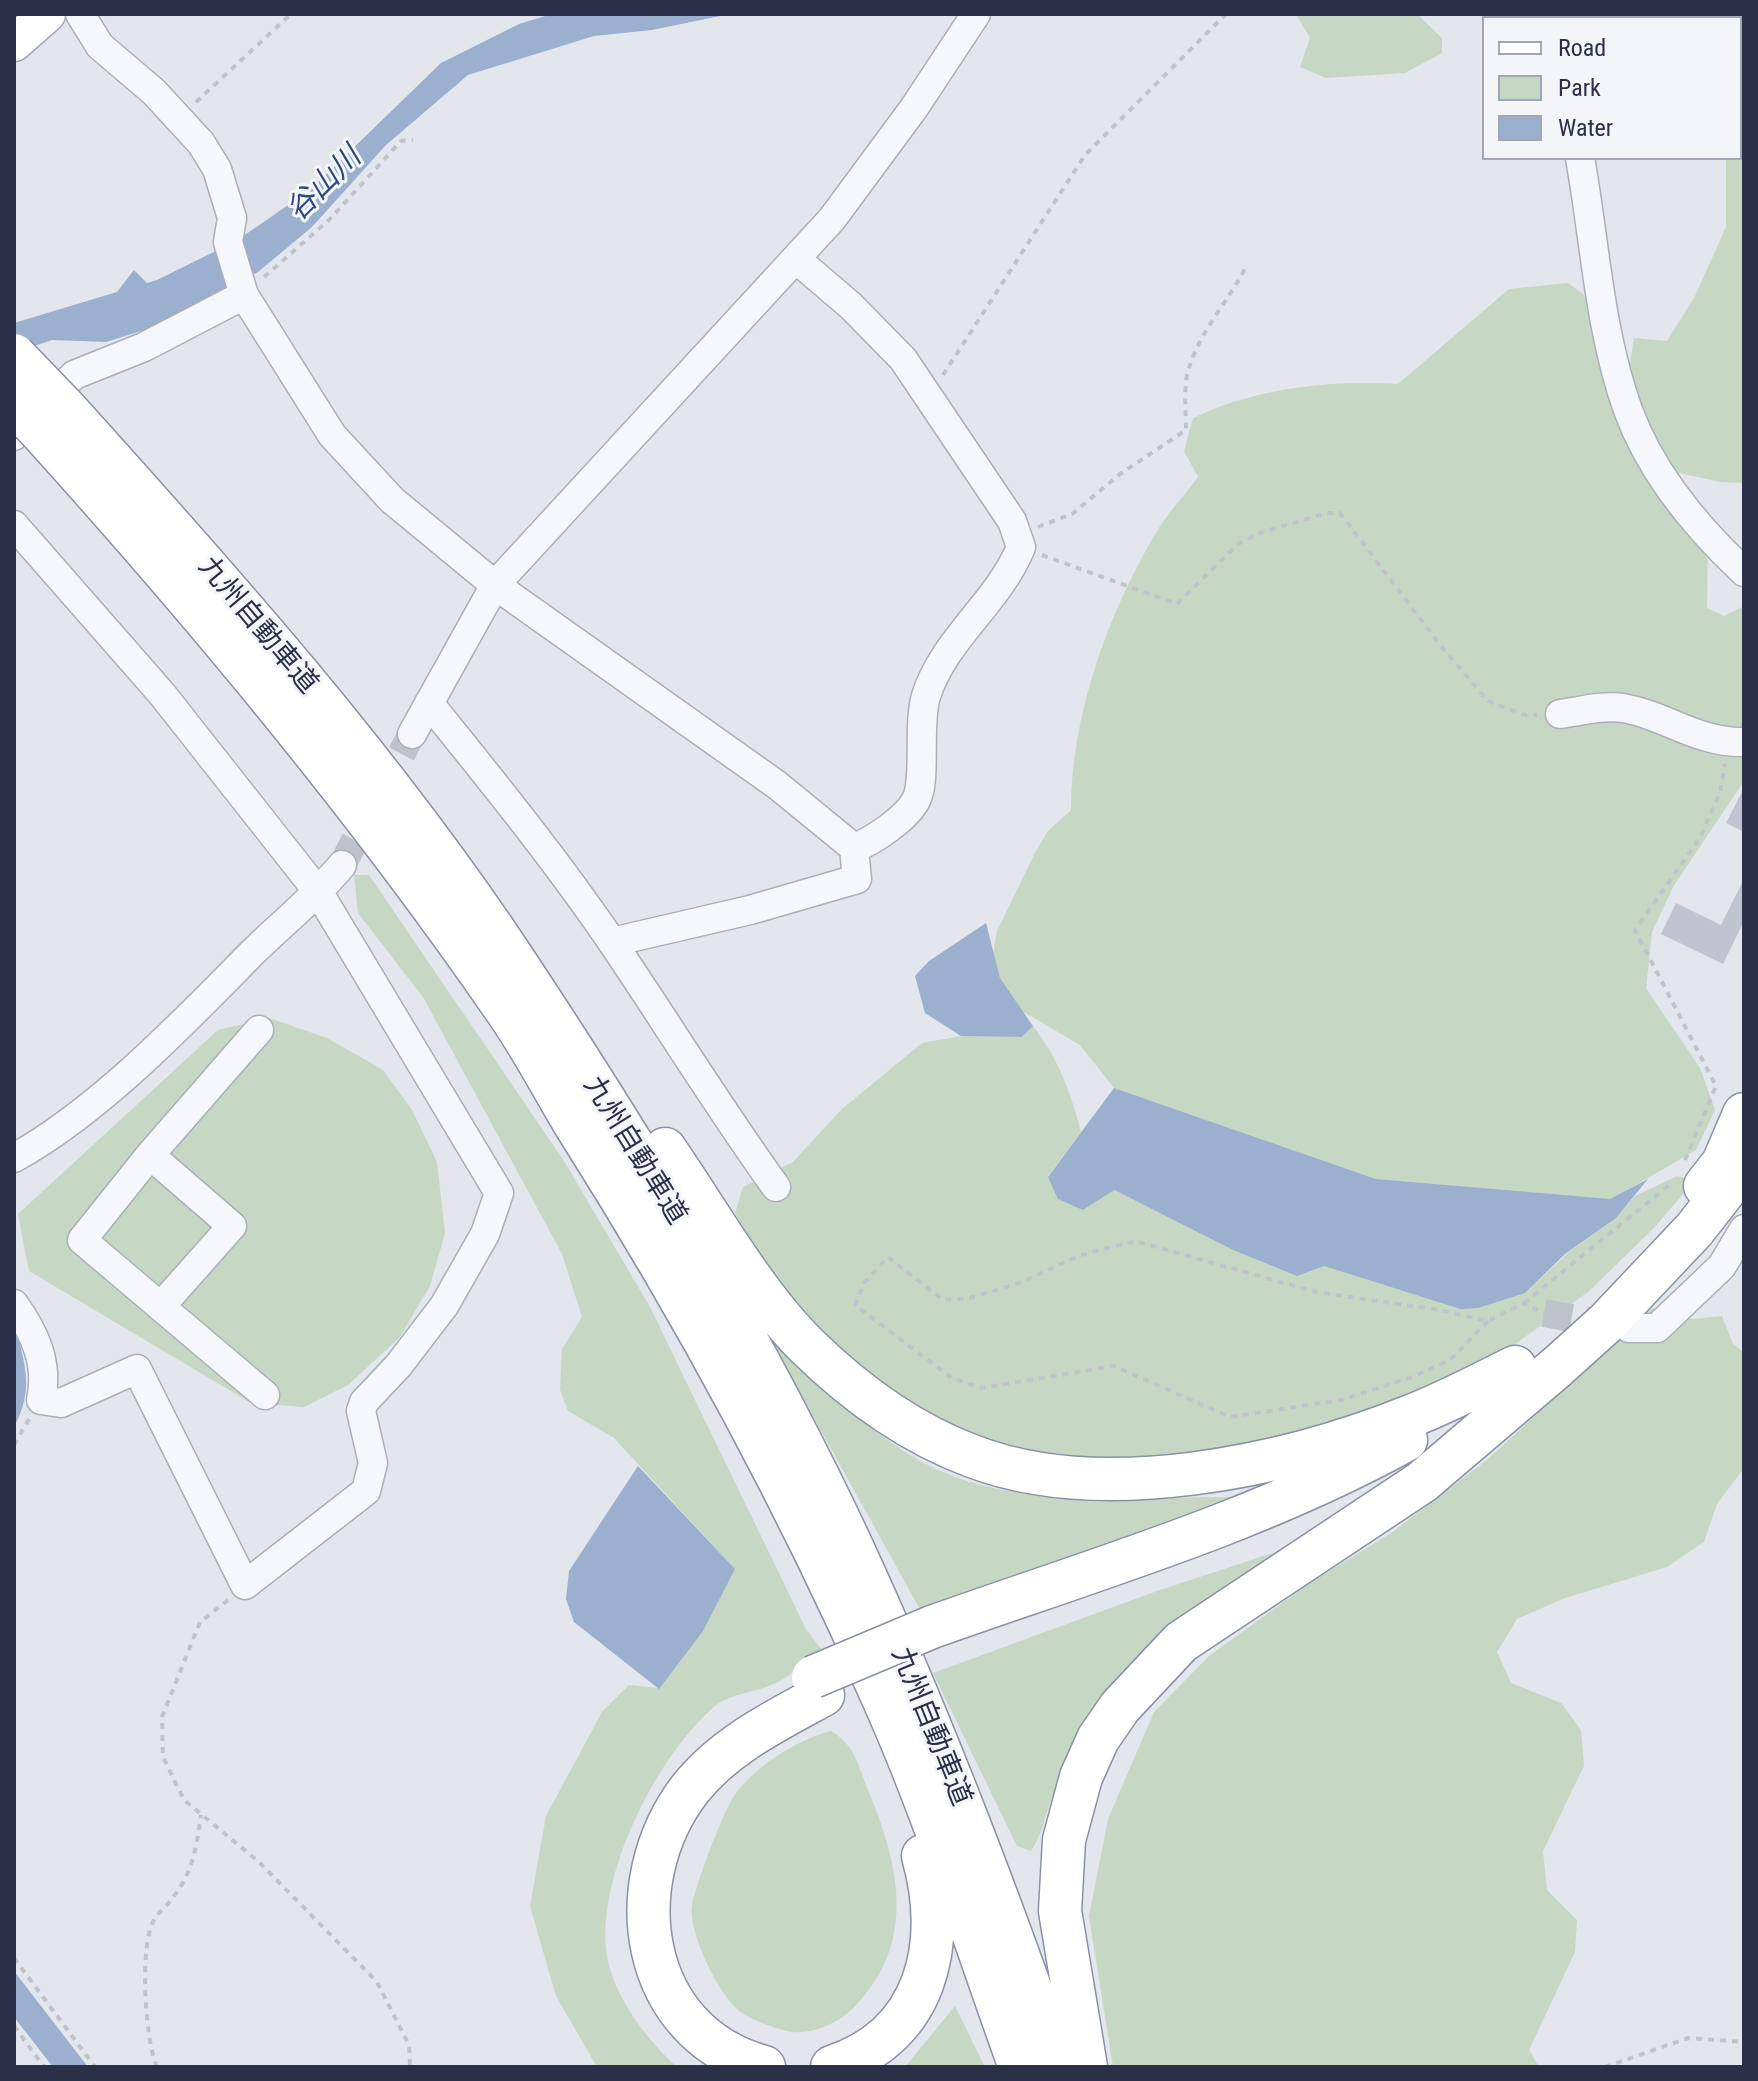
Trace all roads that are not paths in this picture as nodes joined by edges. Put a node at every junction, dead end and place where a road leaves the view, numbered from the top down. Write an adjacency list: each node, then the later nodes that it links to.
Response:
1 (47, 14): 4 (main road)
2 (80, 14): 7 (street)
3 (976, 14): 6 (street)
4 (14, 43)
5 (1580, 160): 11 (street)
6 (796, 259): 12 (street); 18 (street)
7 (243, 292): 9 (street); 12 (street)
8 (14, 355): 9 (highway, 九州自動車道, bridge)
9 (34, 420): 17 (highway, 九州自動車道); 35 (highway, 九州自動車道)
10 (14, 525): 20 (street)
11 (1744, 572)
12 (495, 585): 13 (street); 18 (street)
13 (429, 703): 15 (street); 21 (street)
14 (1560, 714): 16 (street)
15 (412, 734)
16 (1736, 742)
17 (418, 827): 32 (highway); 42 (highway, 九州自動車道)
18 (854, 848): 21 (street)
19 (342, 865): 20 (street)
20 (319, 893): 25 (street); 29 (street)
21 (612, 942): 27 (street)
22 (259, 1030): 24 (street)
23 (1744, 1114): 32 (highway)
24 (150, 1155): 30 (street); 30 (street)
25 (14, 1158)
26 (1744, 1166): 34 (highway)
27 (776, 1187)
28 (1744, 1229): 31 (street)
29 (14, 1304)
30 (161, 1306): 33 (street)
31 (1629, 1328)
32 (1515, 1367): 36 (highway)
33 (265, 1395)
34 (1503, 1412): 36 (highway); 43 (highway)
35 (804, 1527): 40 (highway); 41 (highway, 九州自動車道)
36 (937, 1636): 37 (highway)
37 (818, 1686): 38 (highway); 39 (highway)
38 (706, 2067)
39 (764, 2067)
40 (832, 2067)
41 (1020, 2067)
42 (1058, 2067)
43 (1086, 2067)

